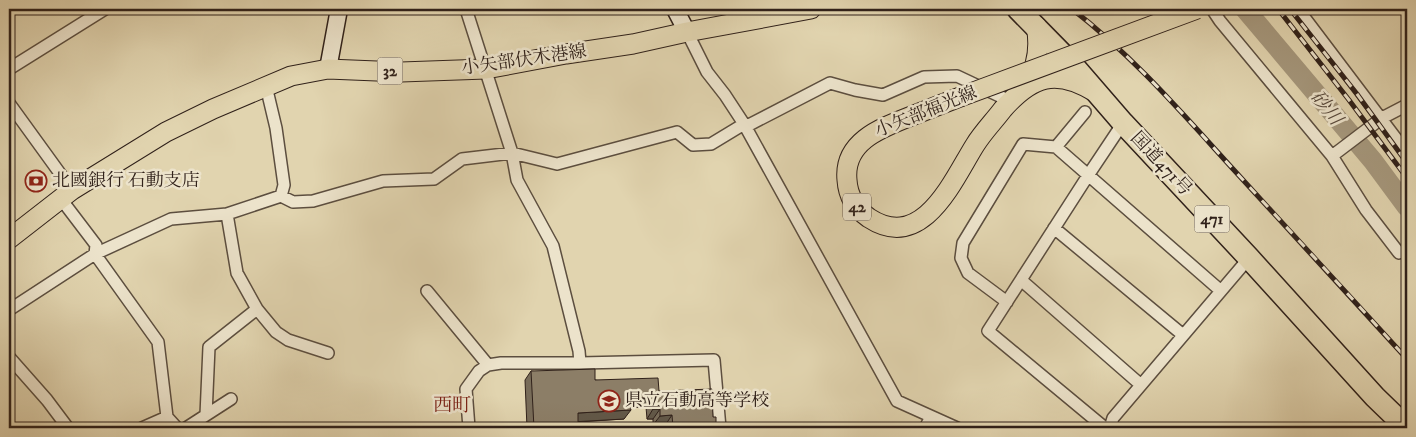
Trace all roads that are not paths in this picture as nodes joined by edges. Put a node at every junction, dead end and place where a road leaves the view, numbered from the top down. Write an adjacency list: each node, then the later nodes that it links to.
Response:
1 (105, 9): 12 (street)
2 (339, 9): 13 (street)
3 (466, 9): 14 (street)
4 (675, 9): 11 (street)
5 (810, 9): 11 (main road, 小矢部伏木港線 / 32)
6 (1018, 9): 10 (highway, 国道471号 / 471)
7 (1197, 9): 18 (main road, 小矢部福光線 / 42, bridge)
8 (1212, 9): 28 (street)
9 (1298, 9): 22 (street)
10 (1036, 26): 16 (main road, 小矢部福光線 / 42); 17 (highway, 国道471号 / 471)
11 (687, 32): 14 (main road, 小矢部伏木港線 / 32); 24 (street)
12 (9, 69)
13 (328, 69): 14 (main road, 小矢部伏木港線 / 32); 15 (main road, 小矢部伏木港線 / 32)
14 (486, 69): 26 (street)
15 (266, 86): 30 (main road, 小矢部伏木港線 / 32); 31 (street)
16 (1026, 86): 17 (main road, 小矢部福光線 / 42); 18 (main road, 小矢部福光線 / 42)
17 (1097, 93): 23 (highway, 国道471号 / 471)
18 (1010, 101): 24 (street)
19 (9, 103): 30 (street)
20 (1407, 105): 22 (street)
21 (1085, 112): 25 (street)
22 (1382, 118): 27 (street); 28 (street)
23 (1123, 123): 29 (street); 37 (highway, 国道471号 / 471)
24 (744, 125): 26 (street); 52 (street)
25 (1056, 147): 29 (street); 41 (street)
26 (512, 153): 31 (street); 47 (street)
27 (1407, 153)
28 (1332, 156): 35 (street)
29 (1089, 174): 33 (street); 40 (street)
30 (66, 195): 34 (main road, 小矢部伏木港線 / 32); 36 (street)
31 (282, 196): 32 (street)
32 (227, 214): 36 (street); 42 (street)
33 (1054, 228): 38 (street); 44 (street)
34 (9, 239)
35 (1398, 253)
36 (95, 254): 43 (street); 53 (street)
37 (1248, 258): 40 (street); 64 (highway, 国道471号 / 471)
38 (1021, 280): 41 (street); 49 (street)
39 (427, 291): 48 (street)
40 (1221, 291): 44 (street)
41 (1007, 302): 62 (street)
42 (257, 309): 45 (street); 51 (street)
43 (9, 310)
44 (1183, 335): 49 (street)
45 (328, 352)
46 (9, 357): 54 (street)
47 (580, 363): 48 (street); 59 (street)
48 (488, 365): 58 (street)
49 (1141, 385): 63 (street)
50 (231, 399): 51 (street)
51 (206, 415): 57 (street)
52 (931, 416): 60 (street); 61 (street)
53 (167, 417): 55 (street); 56 (street)
54 (68, 428)
55 (145, 428)
56 (177, 428)
57 (186, 428)
58 (469, 428)
59 (720, 428)
60 (925, 428)
61 (957, 428)
62 (1105, 428)
63 (1110, 428)
64 (1407, 428)

